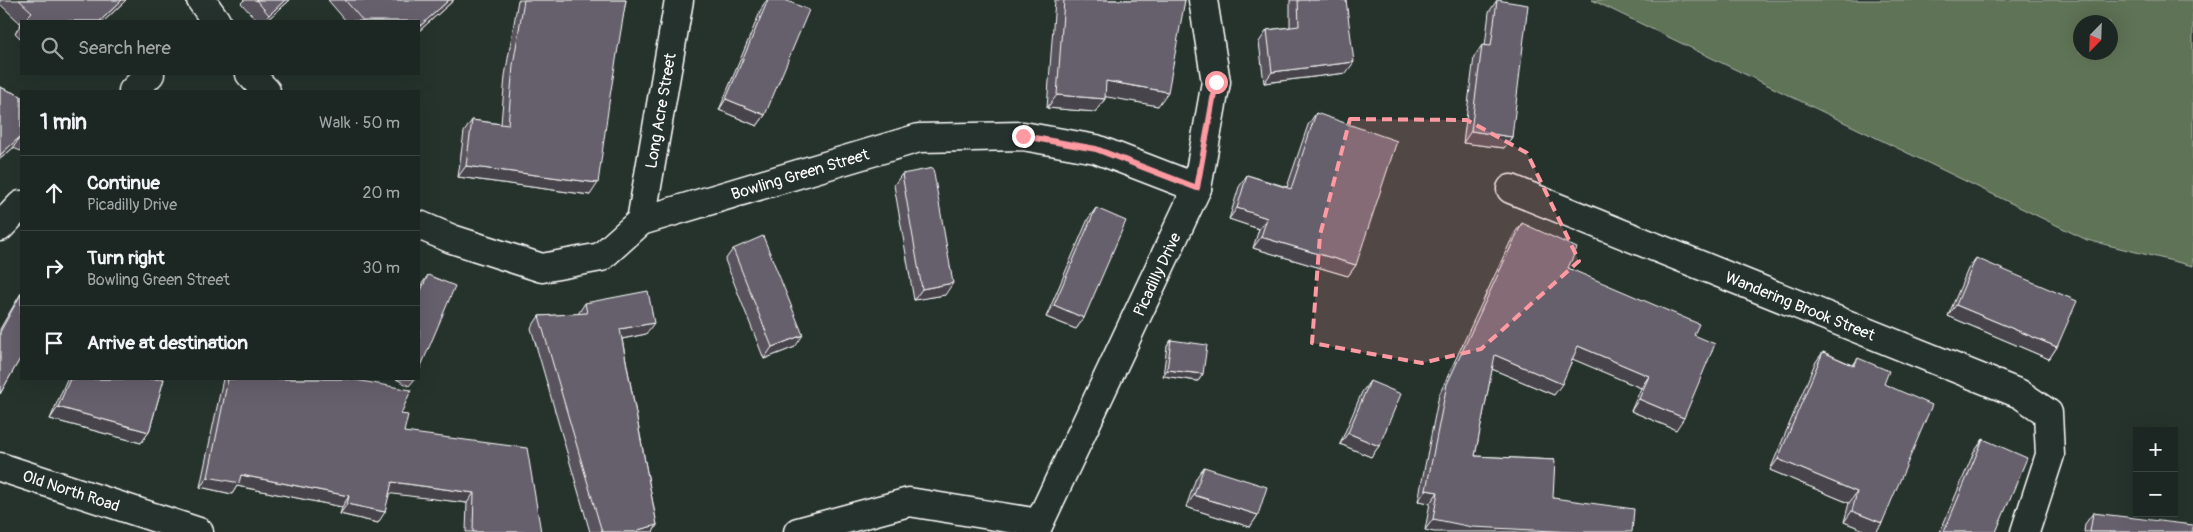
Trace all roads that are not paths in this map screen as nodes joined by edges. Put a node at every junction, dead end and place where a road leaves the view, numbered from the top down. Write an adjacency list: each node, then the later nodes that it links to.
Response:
1 (680, 0): 10 (street, Long Acre Street)
2 (1202, 0): 7 (street, Picadilly Drive)
3 (149, 75): 5 (street)
4 (251, 75): 6 (street)
5 (134, 90)
6 (265, 90)
7 (1197, 188): 10 (street, Bowling Green Street); 14 (street, Picadilly Drive)
8 (1511, 189): 17 (street, Wandering Brook Street)
9 (20, 206): 12 (street)
10 (641, 221): 11 (street, Bowling Green Street)
11 (420, 225)
12 (0, 227)
13 (0, 467): 15 (street, Old North Road)
14 (1037, 528): 16 (street)
15 (199, 532)
16 (798, 532)
17 (2025, 532)

